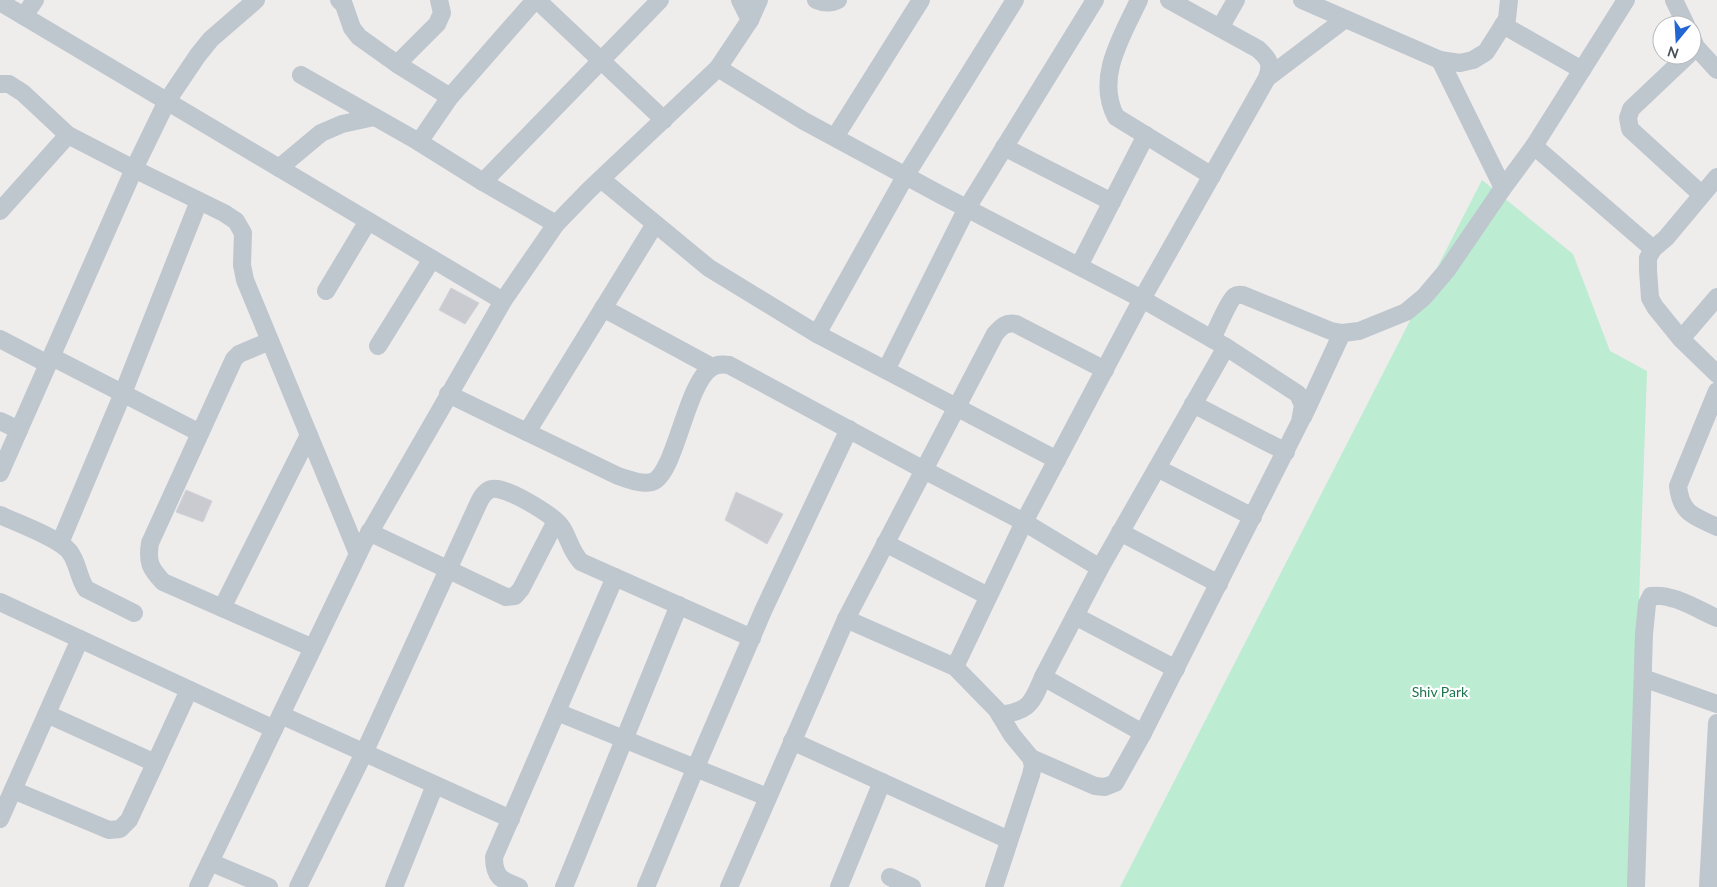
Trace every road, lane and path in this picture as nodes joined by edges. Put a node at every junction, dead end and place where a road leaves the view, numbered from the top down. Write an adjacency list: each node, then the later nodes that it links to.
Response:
1 (35, 0): 23 (street)
2 (256, 0): 40 (street)
3 (339, 0): 31 (street)
4 (439, 0): 31 (street)
5 (536, 0): 29 (street); 39 (street)
6 (660, 0): 29 (street)
7 (740, 0): 25 (street)
8 (759, 0): 25 (street)
9 (816, 0): 10 (street)
10 (838, 0)
11 (921, 0): 45 (street)
12 (1015, 0): 51 (street)
13 (1095, 0): 48 (street)
14 (1139, 0): 44 (street)
15 (1169, 0): 27 (street)
16 (1236, 0): 27 (street)
17 (1302, 0): 24 (street)
18 (1509, 0): 26 (street)
19 (1626, 0): 34 (street)
20 (1674, 0): 22 (street)
21 (0, 2): 23 (street)
22 (1681, 15)
23 (24, 16): 40 (street)
24 (1346, 19): 30 (street); 37 (street)
25 (750, 20): 33 (street)
26 (1504, 25): 30 (street); 34 (street)
27 (1220, 28): 37 (street)
28 (1702, 57): 35 (street)
29 (601, 60): 42 (street); 55 (street)
30 (1440, 60): 56 (street)
31 (397, 64): 39 (street)
32 (1675, 65): 57 (street)
33 (718, 68): 42 (street); 45 (street)
34 (1582, 70): 47 (street)
35 (1717, 70)
36 (300, 76): 41 (street)
37 (1267, 78): 52 (street)
38 (0, 84): 43 (street)
39 (450, 97): 46 (street)
40 (167, 101): 49 (street); 50 (street)
41 (374, 117): 46 (street); 49 (street)
42 (664, 120): 54 (street)
43 (68, 135): 50 (street); 61 (street)
44 (1146, 135): 52 (street); 59 (street)
45 (835, 137): 51 (street)
46 (419, 142): 55 (street)
47 (1534, 146): 56 (street); 65 (street)
48 (1004, 147): 59 (street); 60 (street)
49 (279, 168): 62 (street)
50 (134, 170): 58 (street); 80 (street)
51 (906, 175): 60 (street); 74 (street)
52 (1212, 176): 70 (street)
53 (1717, 177): 57 (street)
54 (601, 179): 63 (street); 64 (street)
55 (483, 182): 63 (street)
56 (1503, 188): 73 (street)
57 (1701, 194): 65 (street)
58 (199, 201): 77 (street); 86 (street)
59 (1112, 202): 67 (street)
60 (967, 208): 67 (street); 82 (street)
61 (0, 211)
62 (368, 221): 66 (street); 68 (street)
63 (556, 224): 71 (street)
64 (655, 224): 72 (street); 74 (street)
65 (1653, 249): 76 (street)
66 (432, 259): 71 (street); 79 (street)
67 (1079, 266): 70 (street)
68 (326, 291)
69 (1717, 297): 76 (street)
70 (1142, 299): 78 (street); 83 (street)
71 (503, 301): 87 (street)
72 (603, 308): 81 (street); 94 (street)
73 (1342, 333): 78 (street); 91 (street)
74 (817, 334): 82 (street)
75 (0, 339): 80 (street)
76 (1681, 339): 84 (street)
77 (270, 341): 95 (street); 96 (street)
78 (1219, 344): 88 (street); 91 (street)
79 (378, 346)
80 (50, 360): 86 (street); 93 (street)
81 (712, 367): 92 (street); 94 (street)
82 (886, 370): 89 (street)
83 (1105, 370): 89 (street); 98 (street)
84 (1717, 374)
85 (1717, 391): 106 (street)
86 (123, 393): 95 (street); 109 (street)
87 (448, 394): 94 (street); 107 (street)
88 (1194, 404): 97 (street); 99 (street)
89 (956, 406): 98 (street); 100 (street)
90 (0, 421): 93 (street)
91 (1300, 422): 97 (street)
92 (849, 429): 100 (street); 124 (street)
93 (19, 430): 101 (street)
94 (527, 432)
95 (200, 433): 119 (street)
96 (309, 435): 111 (street); 119 (street)
97 (1286, 452): 103 (street)
98 (1057, 460): 105 (street)
99 (1157, 468): 103 (street); 108 (street)
100 (924, 470): 105 (street); 110 (street)
101 (0, 473)
102 (0, 515): 109 (street)
103 (1253, 517): 115 (street)
104 (556, 521): 113 (street); 113 (street); 114 (street)
105 (1024, 522): 112 (street); 116 (street)
106 (1717, 527)
107 (369, 532): 111 (street); 113 (street)
108 (1120, 532): 112 (street); 115 (street)
109 (60, 543): 120 (street)
110 (885, 543): 116 (street); 123 (street)
111 (358, 554): 126 (street)
112 (1100, 568): 121 (street)
113 (447, 569): 141 (street)
114 (615, 577): 118 (street); 133 (street)
115 (1219, 584): 128 (street)
116 (988, 596): 127 (street)
117 (0, 602): 125 (street)
118 (679, 605): 124 (street); 139 (street)
119 (222, 608): 126 (street)
120 (134, 613)
121 (1075, 616): 128 (street); 129 (street)
122 (1717, 618): 130 (street)
123 (846, 619): 127 (street); 140 (street)
124 (752, 638): 144 (street)
125 (80, 639): 131 (street); 134 (street)
126 (313, 648): 136 (street)
127 (954, 667): 135 (street)
128 (1176, 669): 138 (street)
129 (1043, 677): 135 (street); 138 (street)
130 (1643, 678): 132 (street); 165 (street)
131 (189, 690): 136 (street); 143 (street)
132 (1717, 704)
133 (557, 712): 139 (street); 150 (street)
134 (47, 714): 143 (street); 147 (street)
135 (1000, 715): 142 (street)
136 (277, 722): 141 (street); 152 (street)
137 (1717, 723): 166 (street)
138 (1143, 734): 142 (street)
139 (625, 739): 144 (street); 159 (street)
140 (792, 741): 145 (street); 148 (street)
141 (364, 753): 146 (street); 156 (street)
142 (1031, 758): 151 (street)
143 (155, 764): 147 (street)
144 (696, 767): 148 (street); 160 (street)
145 (882, 782): 151 (street); 162 (street)
146 (435, 785): 150 (street); 157 (street)
147 (13, 790): 149 (street)
148 (767, 797): 161 (street)
149 (0, 819)
150 (511, 819): 158 (street)
151 (1009, 840): 164 (street)
152 (210, 862): 154 (street); 155 (street)
153 (890, 877): 163 (street)
154 (198, 887)
155 (269, 887)
156 (298, 887)
157 (394, 887)
158 (519, 887)
159 (564, 887)
160 (646, 887)
161 (729, 887)
162 (839, 887)
163 (912, 887)
164 (994, 887)
165 (1636, 887)
166 (1708, 887)

